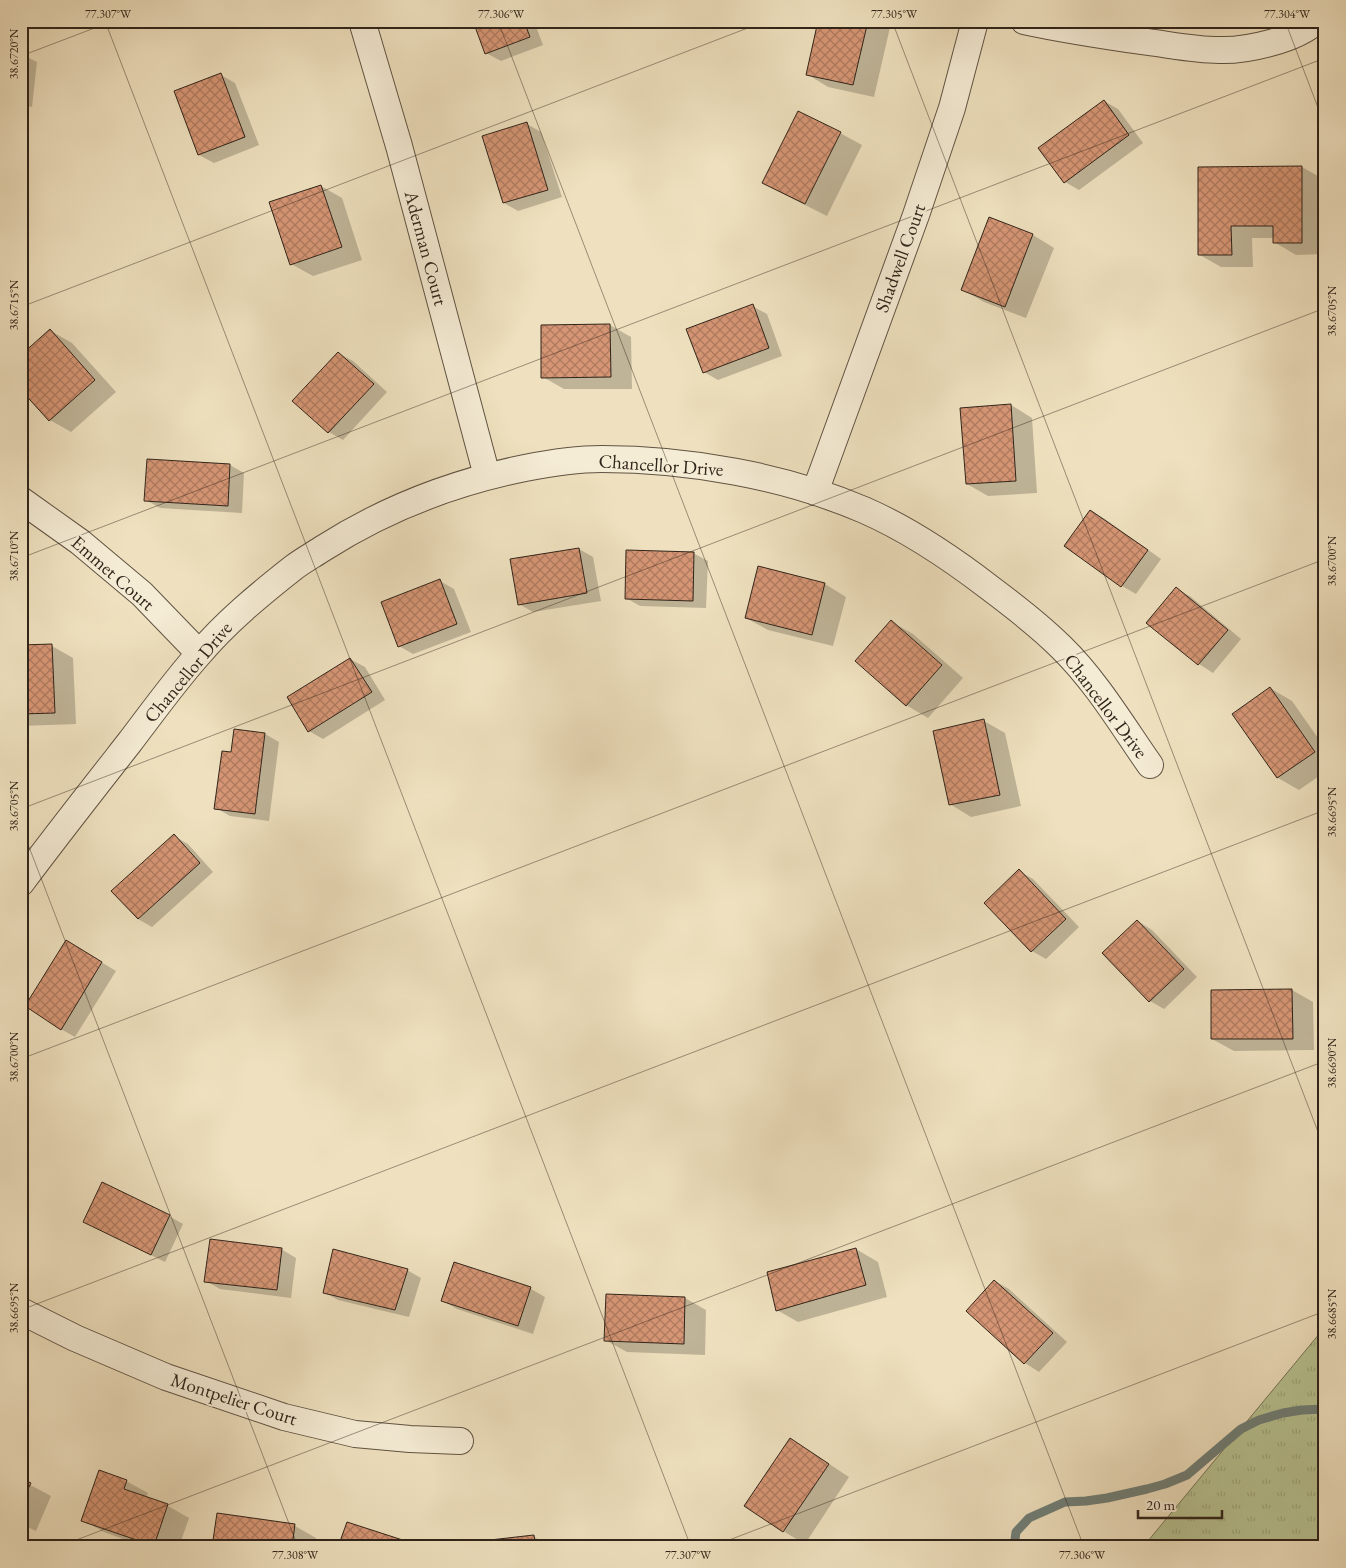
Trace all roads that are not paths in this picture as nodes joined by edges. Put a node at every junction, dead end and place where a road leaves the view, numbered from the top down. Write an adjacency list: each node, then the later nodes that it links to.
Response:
1 (362, 21): 5 (street, Aderman Court)
2 (975, 21): 6 (street, Shadwell Court)
3 (1024, 21): 4 (street)
4 (1316, 21)
5 (487, 476): 6 (street, Chancellor Drive); 8 (street, Chancellor Drive)
6 (816, 492): 9 (street, Chancellor Drive)
7 (21, 500): 8 (street, Emmet Court)
8 (199, 652): 10 (street, Chancellor Drive)
9 (1150, 765)
10 (21, 883)
11 (21, 1311): 12 (street, Montpelier Court)
12 (460, 1441)

